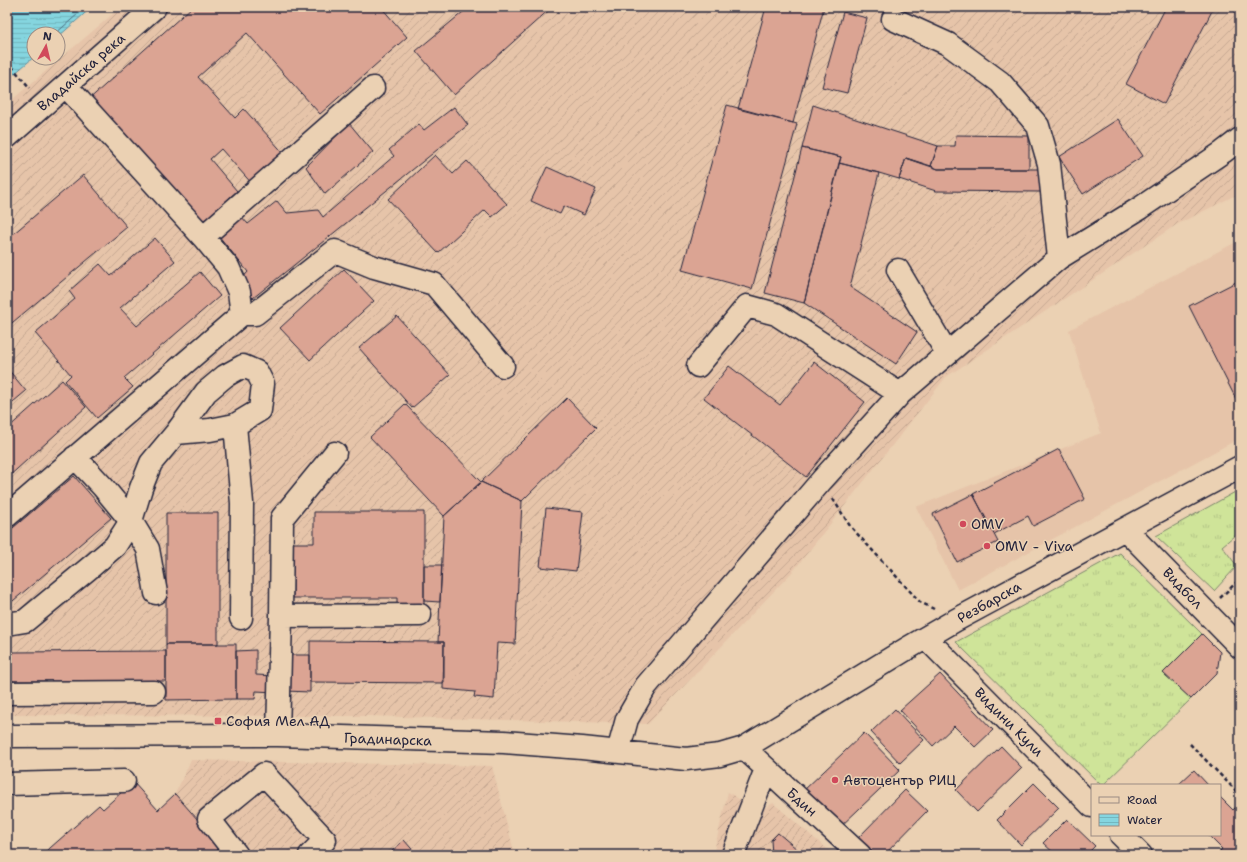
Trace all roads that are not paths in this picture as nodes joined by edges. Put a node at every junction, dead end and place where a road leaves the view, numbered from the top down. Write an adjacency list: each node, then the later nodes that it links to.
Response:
1 (155, 7): 3 (street, Владайска река)
2 (893, 19): 8 (street)
3 (66, 86): 5 (street, Владайска река); 7 (street)
4 (373, 88): 7 (street)
5 (7, 137)
6 (1240, 139): 8 (street)
7 (203, 237): 10 (street)
8 (1059, 258): 11 (street)
9 (898, 270): 11 (street)
10 (242, 314): 12 (street); 18 (street)
11 (947, 353): 14 (street)
12 (503, 366)
13 (698, 366): 14 (street)
14 (900, 394): 35 (street)
15 (235, 425): 16 (street); 16 (street); 26 (street)
16 (176, 433): 21 (street)
17 (335, 453): 25 (street)
18 (75, 457): 20 (street); 21 (street)
19 (1240, 467): 22 (street, Резбарска)
20 (7, 516)
21 (131, 521): 23 (street); 27 (street)
22 (1125, 529): 28 (street, Резбарска); 29 (street, Видбол)
23 (156, 593)
24 (420, 615): 25 (street)
25 (281, 616): 32 (street)
26 (241, 618)
27 (7, 624)
28 (926, 638): 34 (street, Резбарска); 39 (street, Видини Кули)
29 (1240, 647)
30 (154, 692): 31 (street)
31 (7, 693)
32 (278, 735): 33 (street, Градинарска); 35 (street, Градинарска)
33 (7, 736)
34 (744, 748): 35 (street, Градинарска); 36 (street, Бдин)
35 (618, 752)
36 (766, 769): 43 (street); 44 (street, Бдин)
37 (124, 781): 38 (street)
38 (7, 784)
39 (1091, 805)
40 (1122, 836): 45 (street)
41 (237, 855): 42 (street)
42 (310, 855)
43 (733, 855)
44 (860, 855)
45 (1141, 855)

